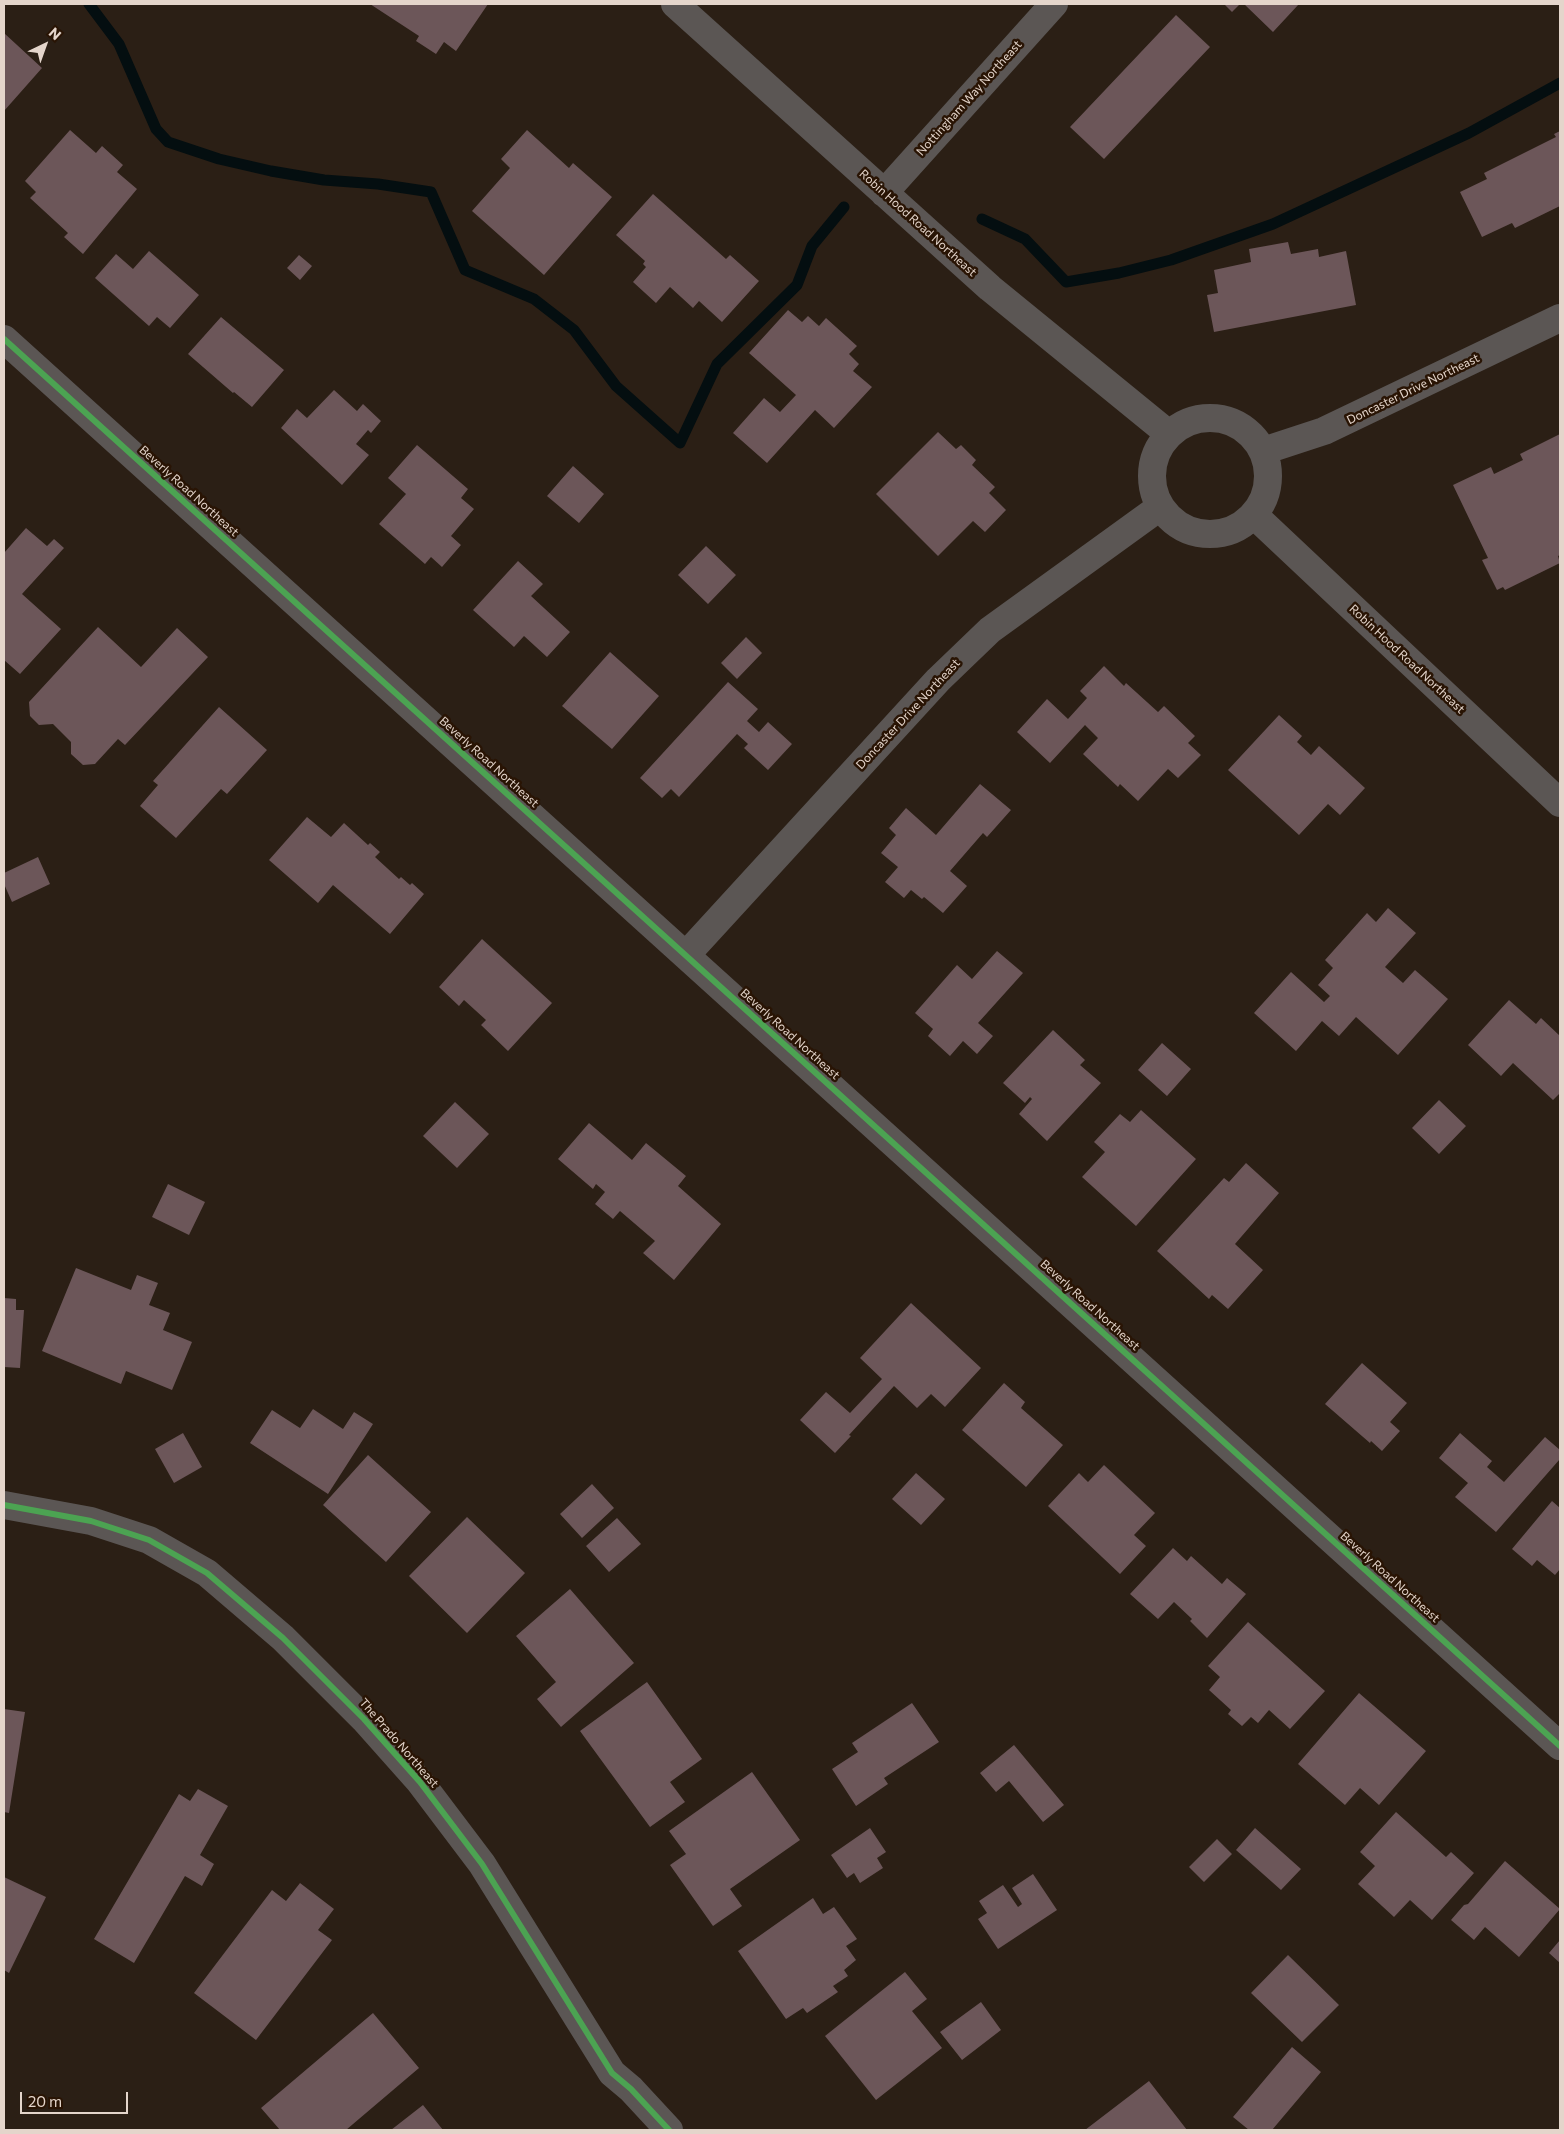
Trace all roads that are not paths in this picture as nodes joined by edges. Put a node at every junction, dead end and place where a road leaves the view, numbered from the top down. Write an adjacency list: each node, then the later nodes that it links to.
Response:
1 (675, 4): 3 (street, Robin Hood Road Northeast)
2 (1054, 4): 3 (street, Nottingham Way Northeast)
3 (884, 193): 6 (street, Robin Hood Road Northeast)
4 (1560, 318): 7 (street, Doncaster Drive Northeast)
5 (4, 339): 11 (street, Beverly Road Northeast)
6 (1169, 434): 7 (street); 8 (street)
7 (1263, 451): 9 (street)
8 (1160, 507): 9 (street); 11 (street, Doncaster Drive Northeast)
9 (1254, 515): 10 (street, Robin Hood Road Northeast)
10 (1560, 803)
11 (686, 955): 13 (street, Beverly Road Northeast)
12 (4, 1505): 14 (street, The Prado Northeast)
13 (1560, 1746)
14 (612, 2073): 15 (street); 16 (street, The Prado Northeast)
15 (645, 2130)
16 (669, 2130)

